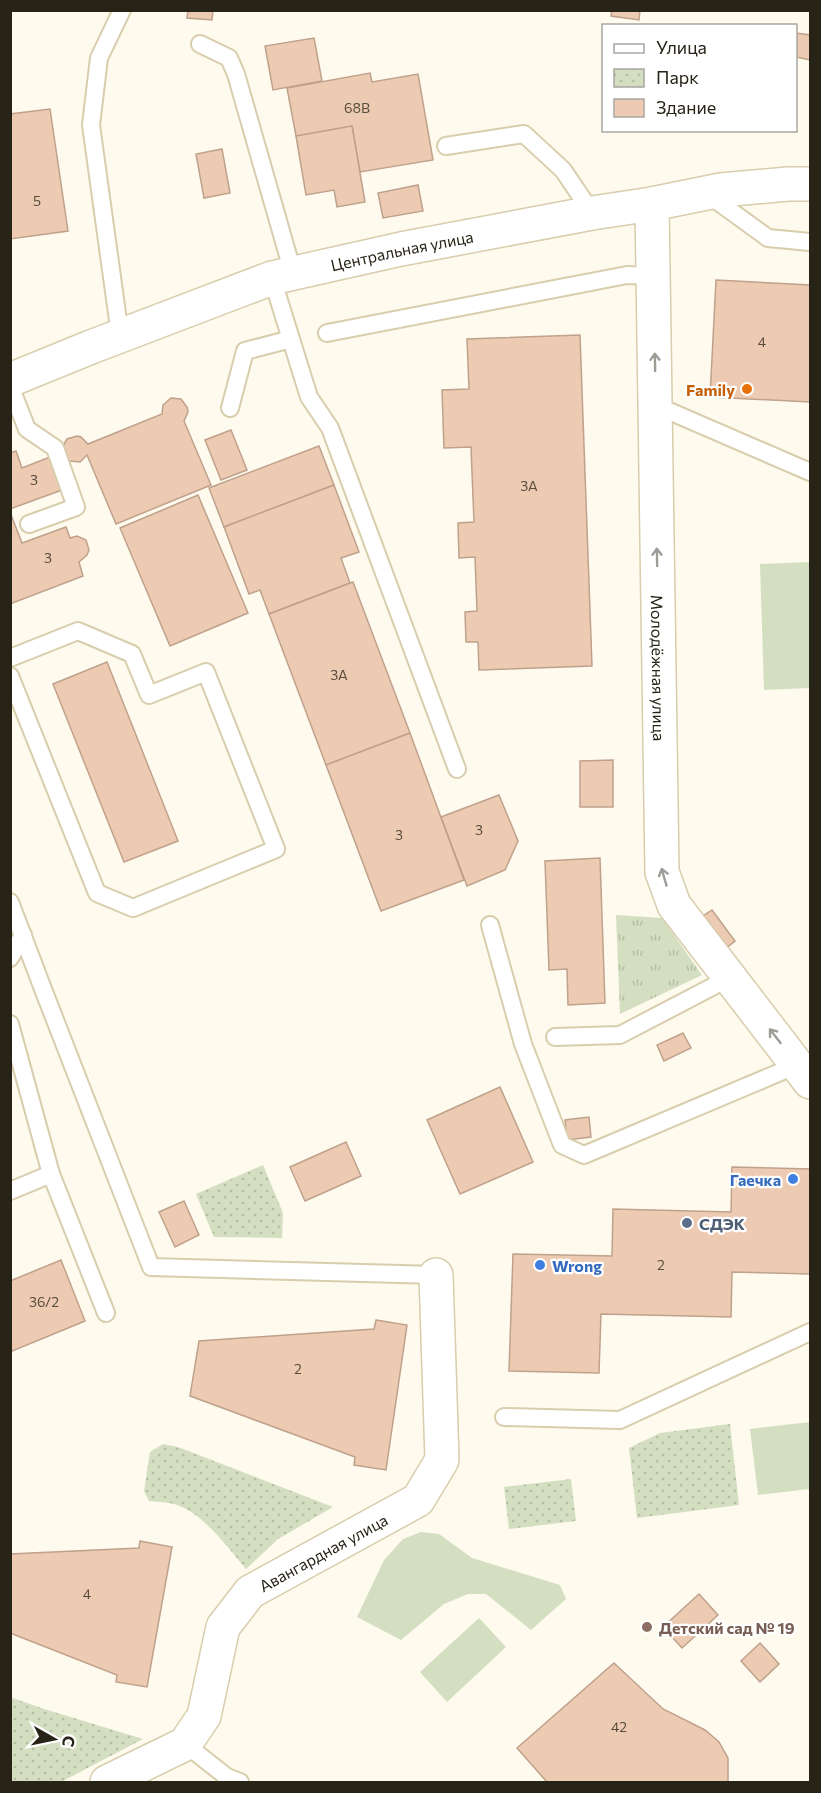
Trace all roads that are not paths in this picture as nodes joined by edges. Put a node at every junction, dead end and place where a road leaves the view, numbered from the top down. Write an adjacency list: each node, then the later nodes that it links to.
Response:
1 (122, 10): 12 (lane)
2 (200, 44): 9 (lane)
3 (446, 146): 7 (lane)
4 (810, 184): 5 (street, Центральная улица)
5 (705, 193): 6 (street, Центральная улица); 8 (lane)
6 (652, 204): 7 (street, Центральная улица); 10 (street, Молодёжная улица)
7 (592, 213): 9 (street, Центральная улица)
8 (810, 242)
9 (283, 276): 12 (street, Центральная улица); 13 (lane)
10 (654, 276): 11 (lane); 16 (street, Молодёжная улица, one-way to 10)
11 (327, 333)
12 (120, 335): 14 (street, Центральная улица)
13 (291, 339): 17 (lane); 22 (lane)
14 (10, 380)
15 (10, 386): 19 (lane)
16 (655, 405): 18 (lane); 27 (street, Молодёжная улица, one-way to 16)
17 (230, 408)
18 (810, 472)
19 (29, 524)
20 (10, 658): 21 (lane)
21 (10, 676)
22 (457, 769)
23 (10, 902): 25 (lane)
24 (490, 925): 30 (lane)
25 (23, 936): 26 (lane); 33 (lane)
26 (10, 958)
27 (729, 978): 29 (lane); 30 (street, Молодёжная улица, one-way to 27)
28 (10, 1023): 31 (lane)
29 (555, 1037)
30 (803, 1074)
31 (51, 1174): 32 (lane); 34 (lane)
32 (10, 1191)
33 (436, 1275): 37 (street, Авангардная улица)
34 (106, 1313)
35 (810, 1332): 36 (lane)
36 (504, 1417)
37 (185, 1744): 38 (street, Авангардная улица); 39 (lane)
38 (107, 1782)
39 (240, 1782)

